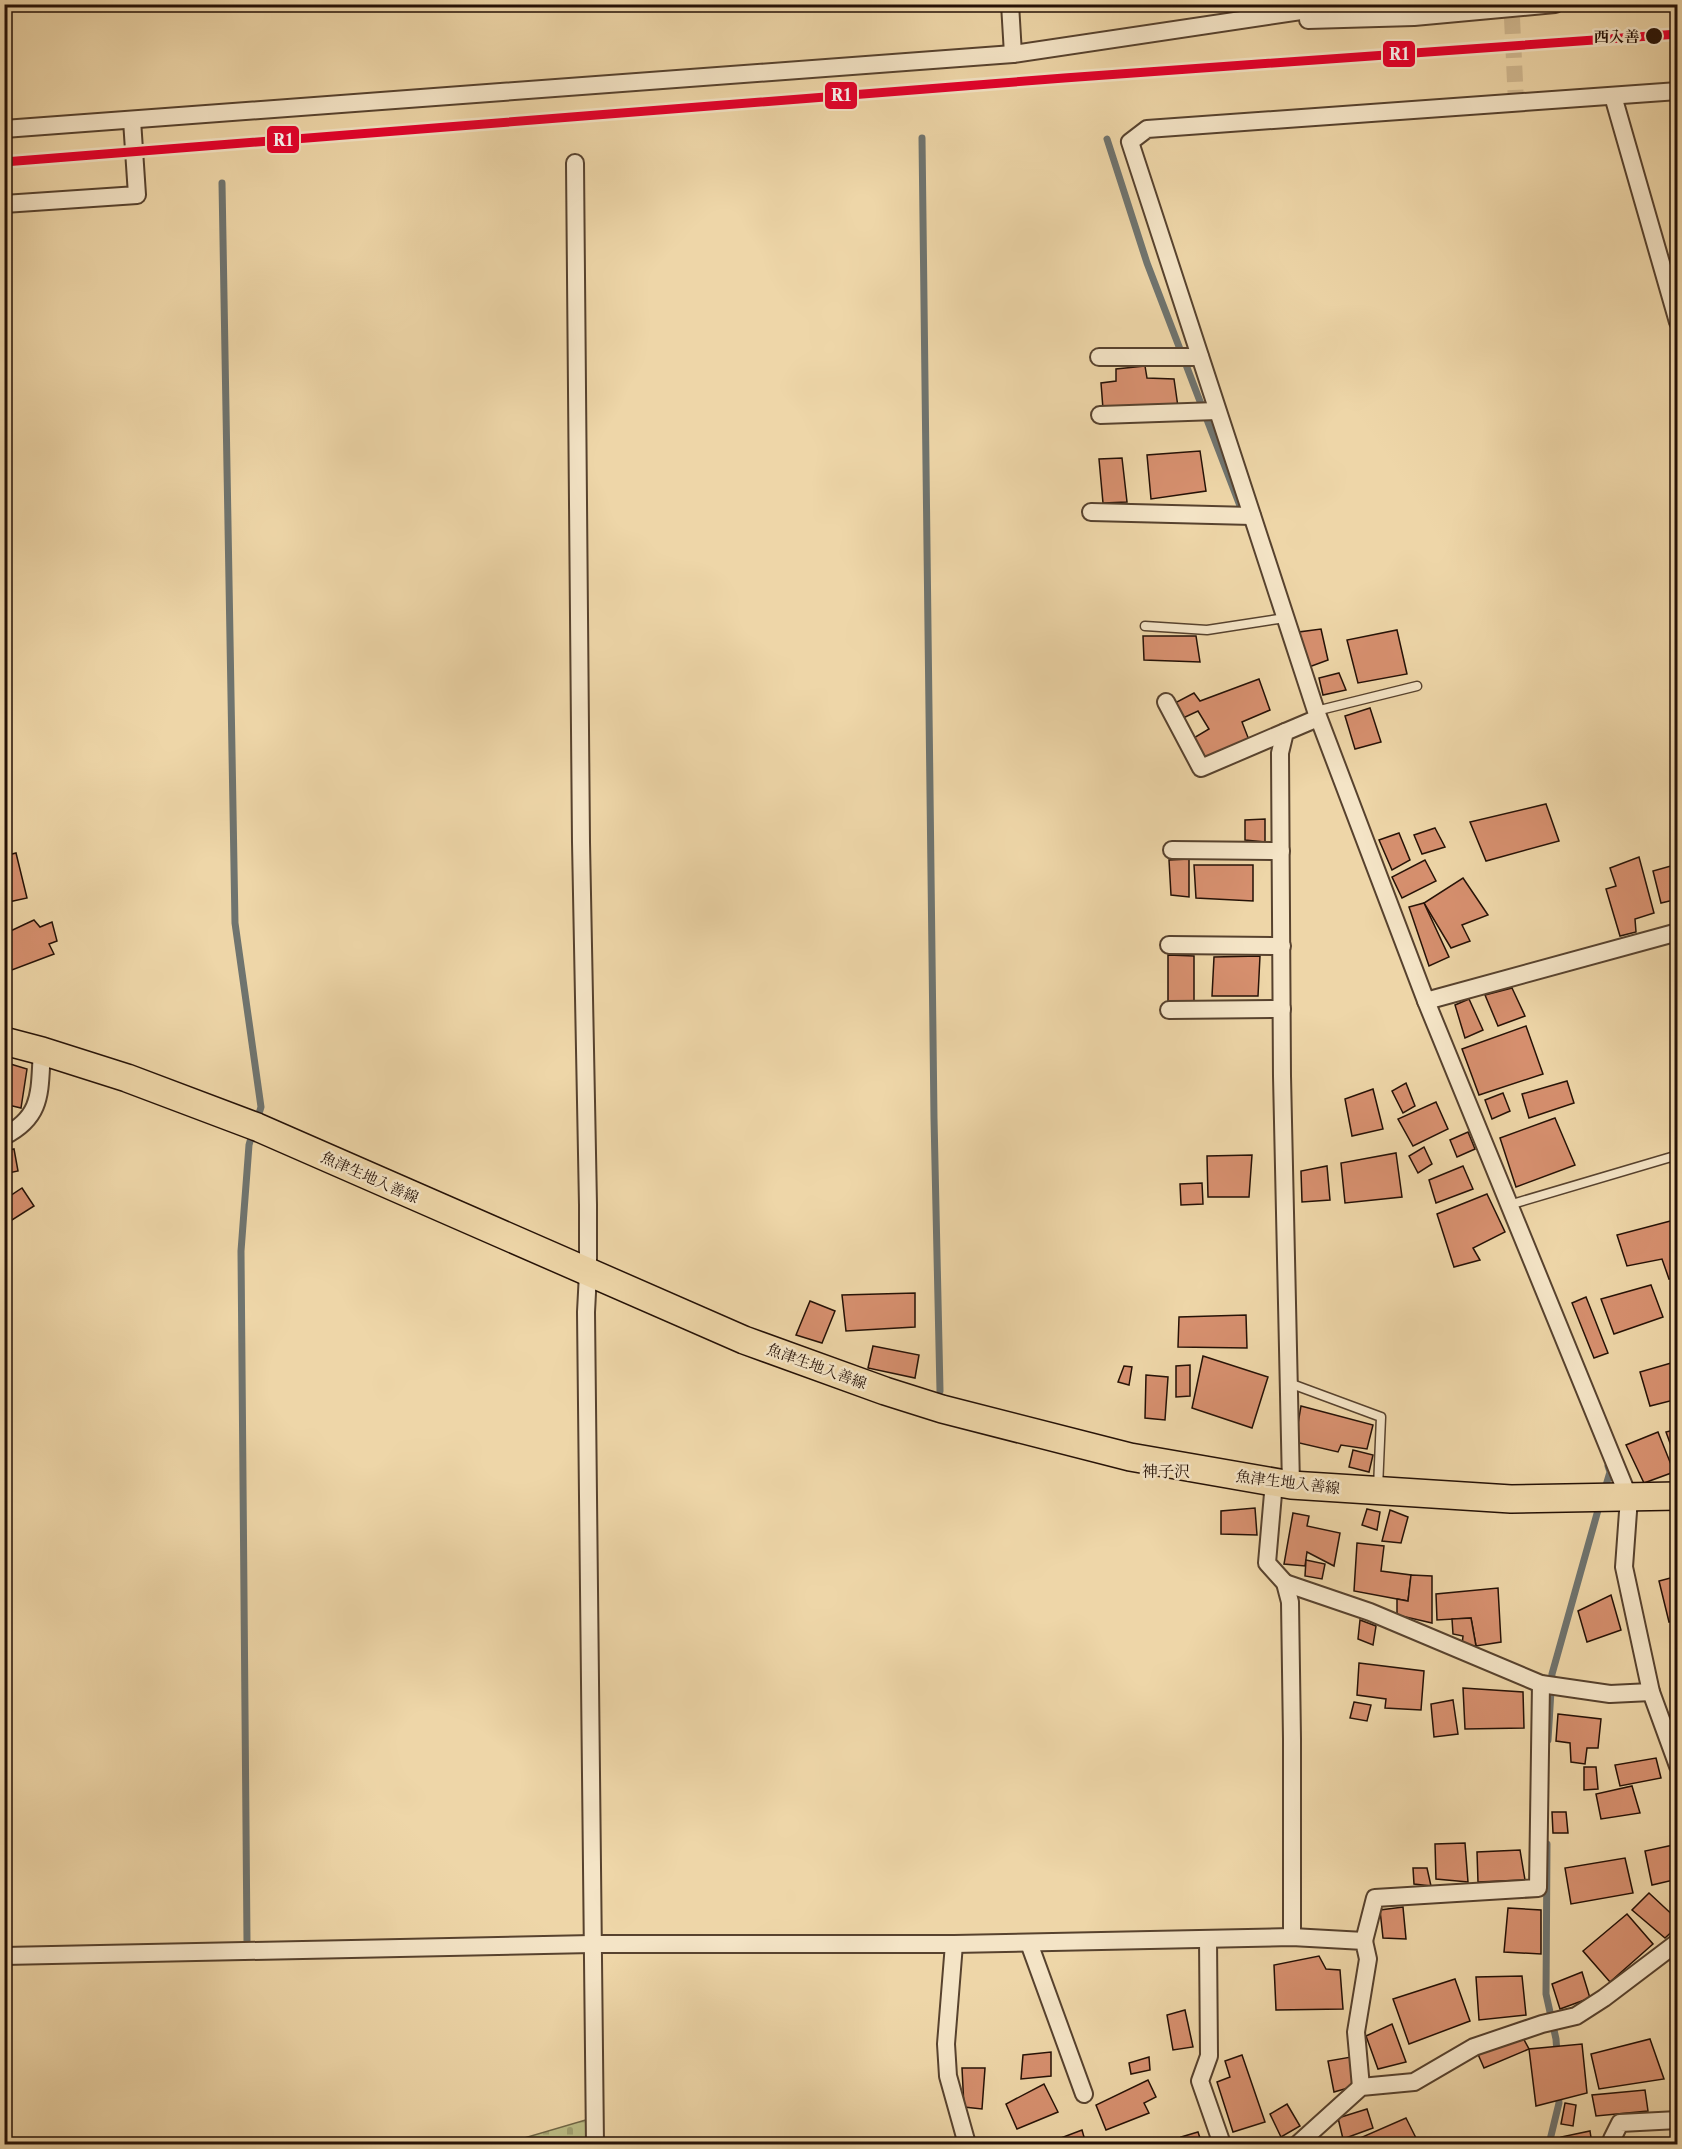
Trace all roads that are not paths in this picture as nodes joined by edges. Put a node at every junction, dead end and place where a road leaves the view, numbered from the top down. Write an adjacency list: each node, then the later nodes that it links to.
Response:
1 (1010, 4): 5 (street)
2 (1348, 4): 4 (street)
3 (1555, 4): 4 (street)
4 (1285, 13): 5 (street)
5 (1014, 54): 8 (street)
6 (1677, 91): 7 (street)
7 (1613, 96): 12 (street); 14 (street)
8 (132, 120): 9 (street); 11 (street)
9 (4, 129)
10 (575, 162): 38 (street)
11 (4, 204)
12 (1677, 322)
13 (1099, 357): 14 (street)
14 (1200, 357): 15 (street)
15 (1217, 411): 16 (street); 18 (street)
16 (1100, 415)
17 (1091, 512): 18 (street)
18 (1252, 516): 19 (street)
19 (1285, 618): 20 (lane); 23 (street)
20 (1145, 626)
21 (1417, 686): 23 (lane)
22 (1166, 702): 24 (street)
23 (1317, 715): 24 (street); 30 (street)
24 (1285, 732): 26 (street)
25 (1172, 850): 26 (street)
26 (1281, 851): 29 (street)
27 (1677, 932): 30 (street)
28 (1169, 945): 29 (street)
29 (1282, 946): 31 (street)
30 (1426, 1001): 37 (street)
31 (1282, 1009): 32 (street); 39 (street)
32 (1169, 1010)
33 (4, 1041): 34 (main road, 魚津生地入善線)
34 (42, 1051): 35 (street); 38 (main road, 魚津生地入善線)
35 (4, 1136)
36 (1677, 1155): 37 (lane)
37 (1509, 1205): 43 (street)
38 (588, 1274): 40 (main road, 魚津生地入善線); 53 (street)
39 (1289, 1383): 40 (street); 41 (lane)
40 (1283, 1483): 41 (main road, 魚津生地入善線); 44 (street)
41 (1378, 1491): 43 (main road, 魚津生地入善線)
42 (1677, 1496): 43 (main road, 魚津生地入善線)
43 (1629, 1498): 46 (street)
44 (1285, 1583): 45 (street); 48 (street)
45 (1541, 1684): 46 (street); 50 (street)
46 (1651, 1692): 47 (street)
47 (1677, 1766)
48 (1292, 1937): 49 (street); 50 (street)
49 (1208, 1939): 52 (street); 61 (street)
50 (1364, 1941): 56 (street)
51 (1677, 1942): 56 (street)
52 (1029, 1943): 54 (street); 57 (street)
53 (592, 1944): 54 (street); 55 (street); 59 (street)
54 (954, 1944): 60 (street)
55 (4, 1956)
56 (1361, 2087): 62 (street)
57 (1084, 2094)
58 (1677, 2120): 63 (street)
59 (595, 2145)
60 (967, 2145)
61 (1222, 2145)
62 (1298, 2145)
63 (1613, 2145)

